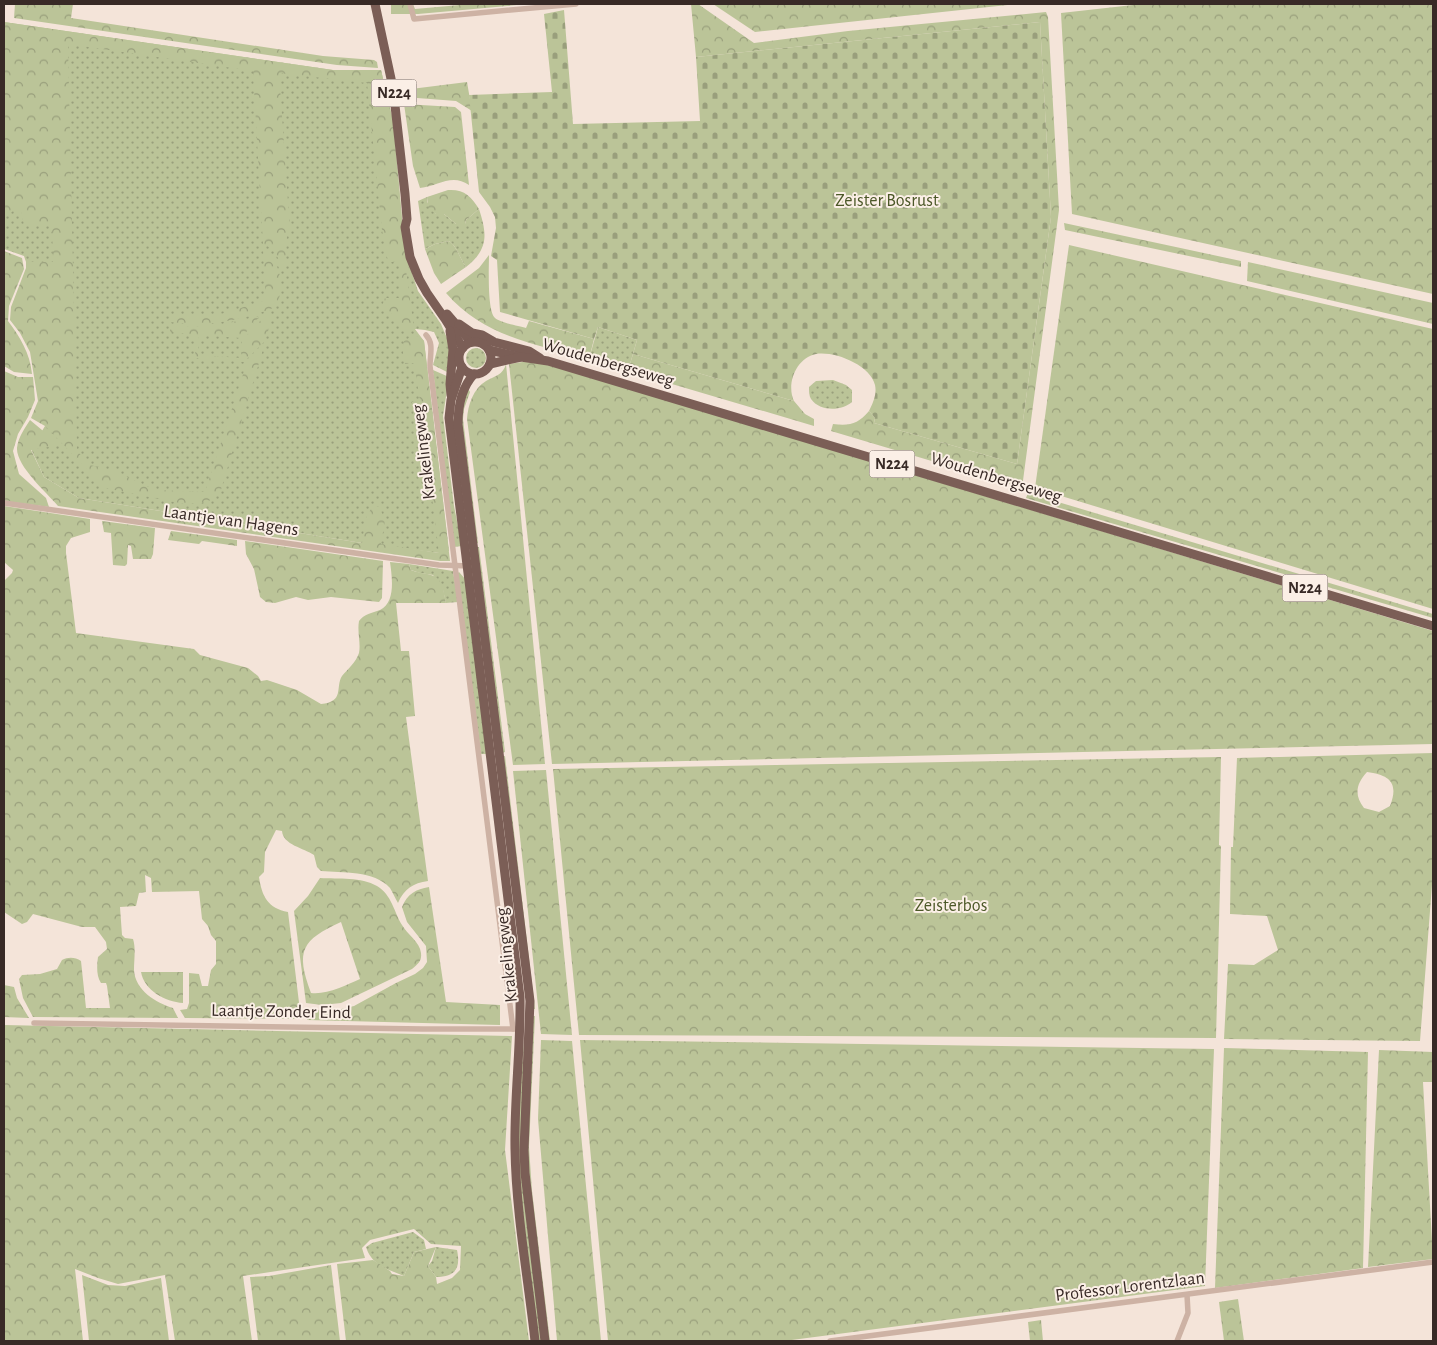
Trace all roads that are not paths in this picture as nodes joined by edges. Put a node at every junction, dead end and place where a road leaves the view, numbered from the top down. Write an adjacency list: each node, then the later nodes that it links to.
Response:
1 (368, 4): 2 (main road, N224)
2 (375, 4): 5 (main road, N224)
3 (410, 4): 4 (street)
4 (576, 4)
5 (452, 325): 7 (main road, N224); 8 (main road, N224); 11 (main road, N224); 15 (main road)
6 (426, 335): 18 (street, Krakelingweg)
7 (472, 342): 8 (main road); 9 (main road, N224)
8 (462, 348): 13 (main road)
9 (489, 350): 10 (main road, Woudenbergseweg / N224); 12 (main road)
10 (521, 357): 11 (main road, Woudenbergseweg / N224); 12 (main road, Woudenbergseweg / N224)
11 (541, 359): 19 (main road, Woudenbergseweg / N224)
12 (490, 364): 14 (main road, N224)
13 (462, 367): 14 (main road); 15 (main road, Krakelingweg)
14 (474, 374): 17 (main road, Krakelingweg)
15 (451, 400): 17 (main road, Krakelingweg)
16 (4, 502): 18 (street, Laantje van Hagens)
17 (470, 566): 18 (street); 21 (main road, Krakelingweg)
18 (454, 567): 21 (street, Krakelingweg)
19 (1433, 626)
20 (34, 1023): 21 (street, Laantje Zonder Eind)
21 (521, 1030): 25 (main road, Krakelingweg); 26 (main road, Krakelingweg)
22 (1433, 1262): 23 (street, Professor Lorentzlaan)
23 (1187, 1295): 24 (street, Professor Lorentzlaan); 28 (street)
24 (863, 1339): 27 (street, Professor Lorentzlaan)
25 (535, 1341)
26 (545, 1341)
27 (830, 1341)
28 (1177, 1341)

